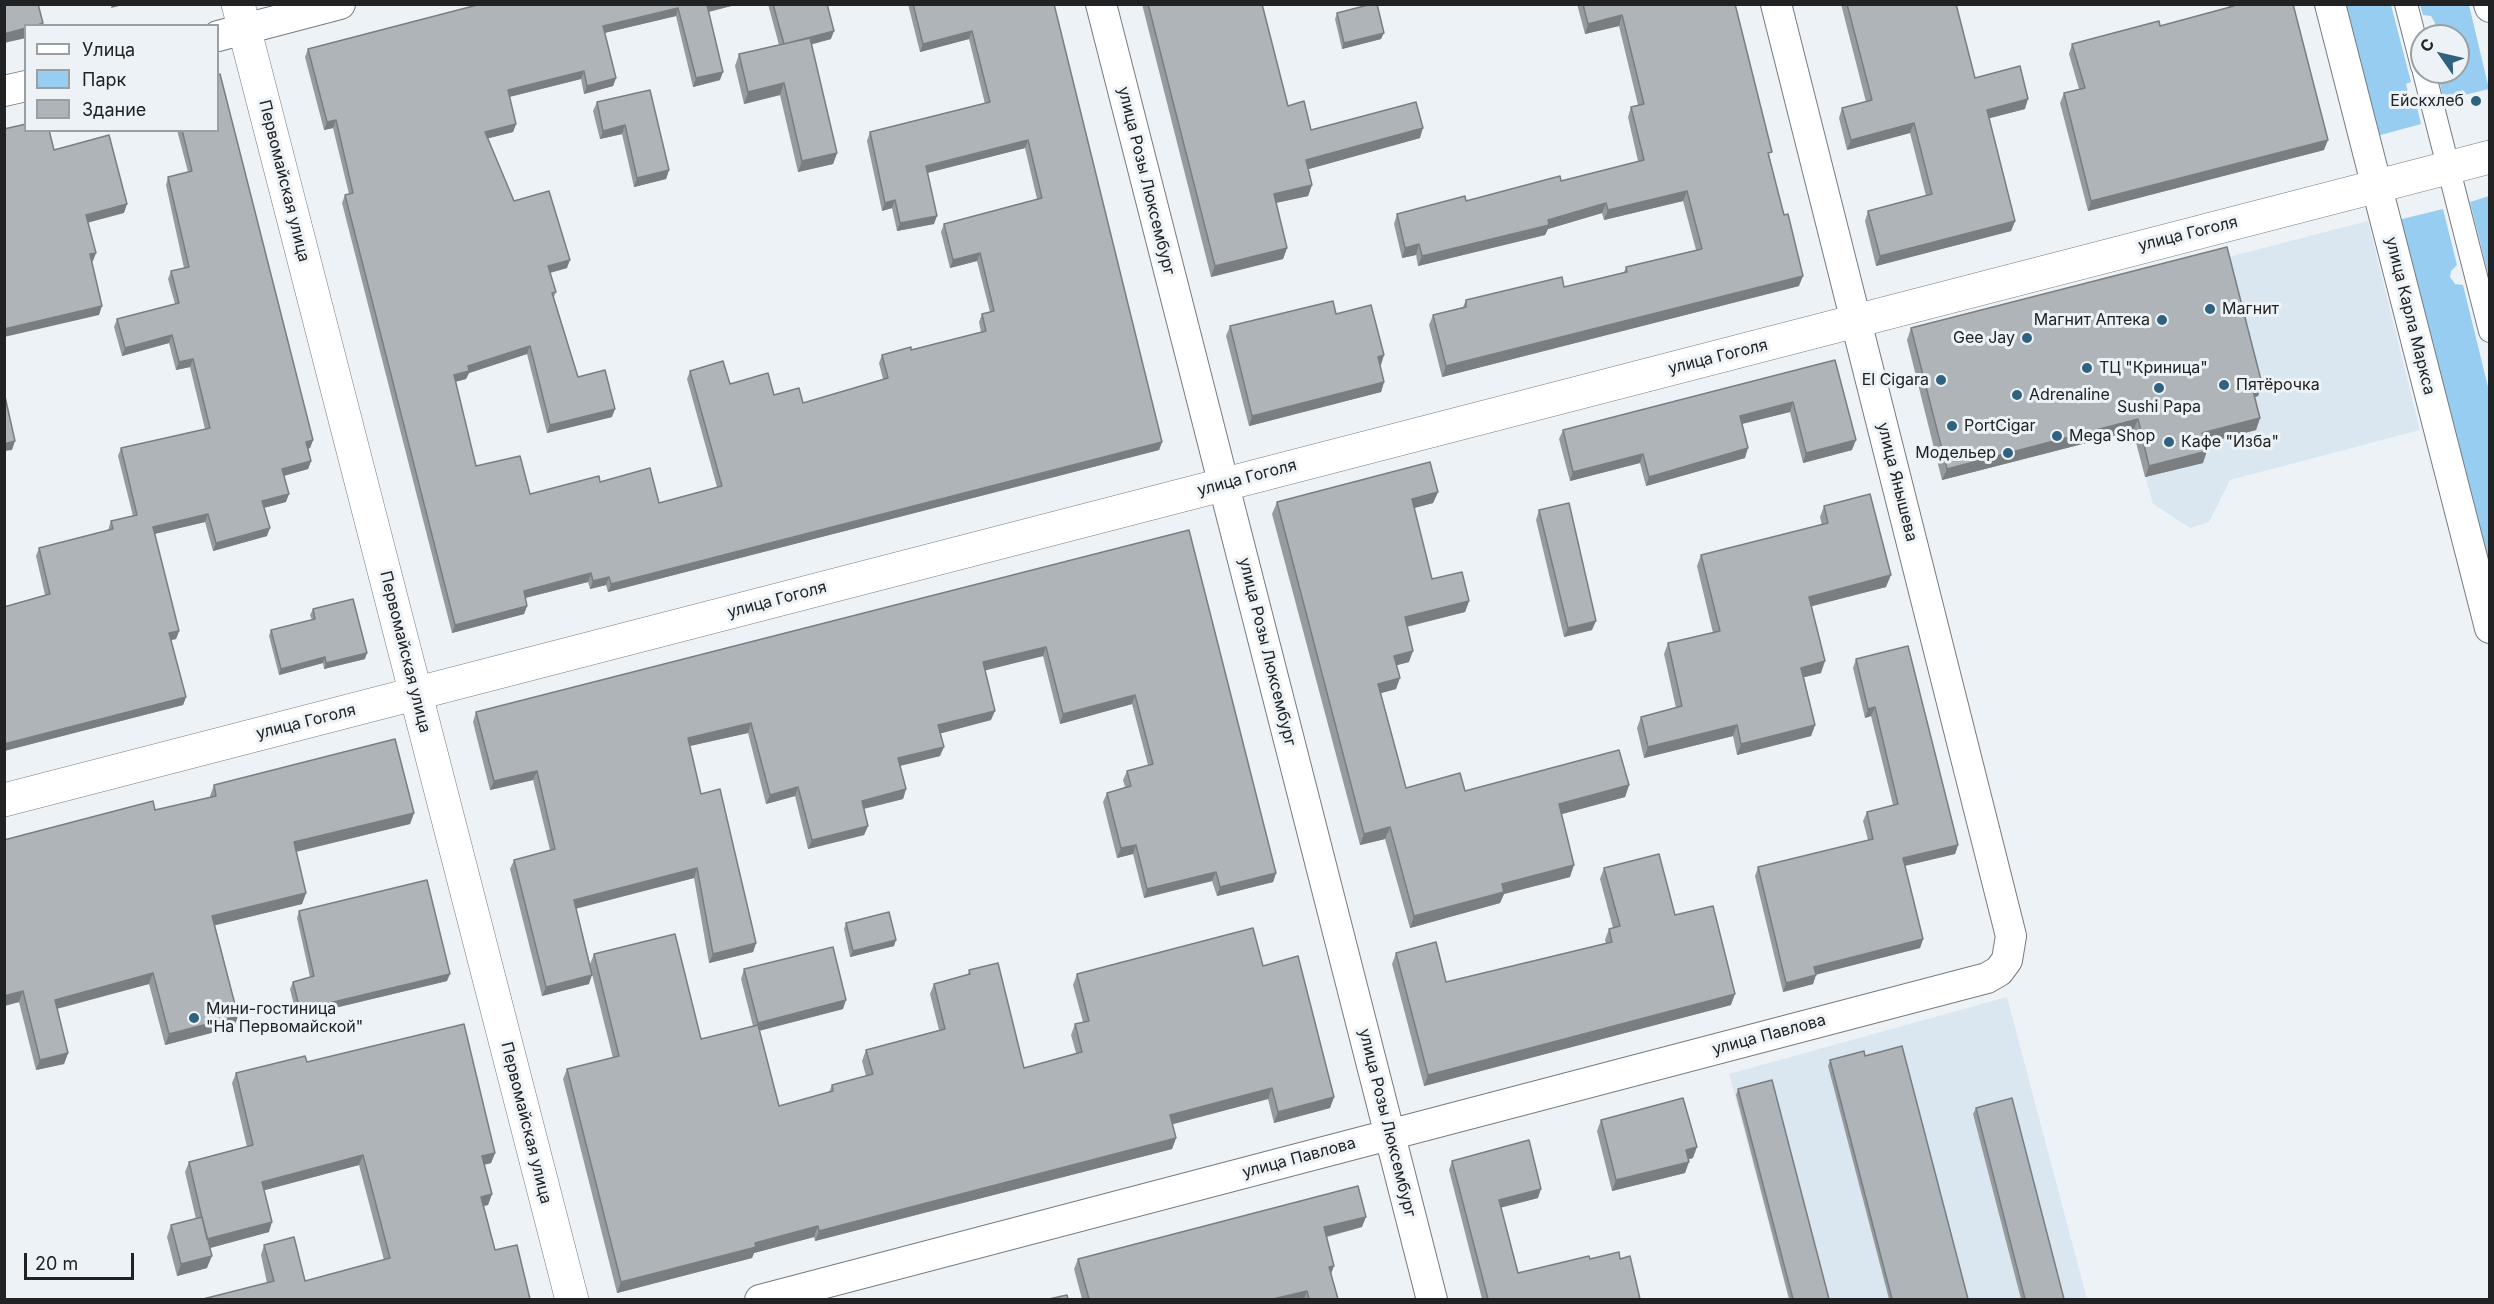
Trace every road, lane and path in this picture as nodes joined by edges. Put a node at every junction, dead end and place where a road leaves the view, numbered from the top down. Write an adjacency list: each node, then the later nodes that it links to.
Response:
1 (340, 4): 6 (street)
2 (1101, 4): 16 (street, улица Розы Люксембург)
3 (1776, 4): 14 (street, улица Янышева)
4 (2330, 4): 13 (street, улица Карла Маркса)
5 (2406, 4): 7 (street)
6 (233, 23): 18 (street, Первомайская улица)
7 (2411, 24)
8 (2427, 84): 12 (street)
9 (24, 86): 10 (street)
10 (4, 91)
11 (2490, 157): 12 (street, улица Гоголя)
12 (2448, 168): 13 (street, улица Гоголя); 15 (street)
13 (2377, 186): 14 (street, улица Гоголя); 17 (street, улица Карла Маркса)
14 (1856, 319): 16 (street, улица Гоголя); 20 (street, улица Янышева)
15 (2490, 331)
16 (1224, 485): 18 (street, улица Гоголя); 21 (street, улица Розы Люксембург)
17 (2490, 628)
18 (416, 693): 19 (street, улица Гоголя); 22 (street, Первомайская улица)
19 (4, 800)
20 (2007, 960): 21 (street, улица Павлова)
21 (1390, 1134): 23 (street, улица Павлова); 24 (street, улица Розы Люксембург)
22 (572, 1299)
23 (760, 1299)
24 (1432, 1299)

